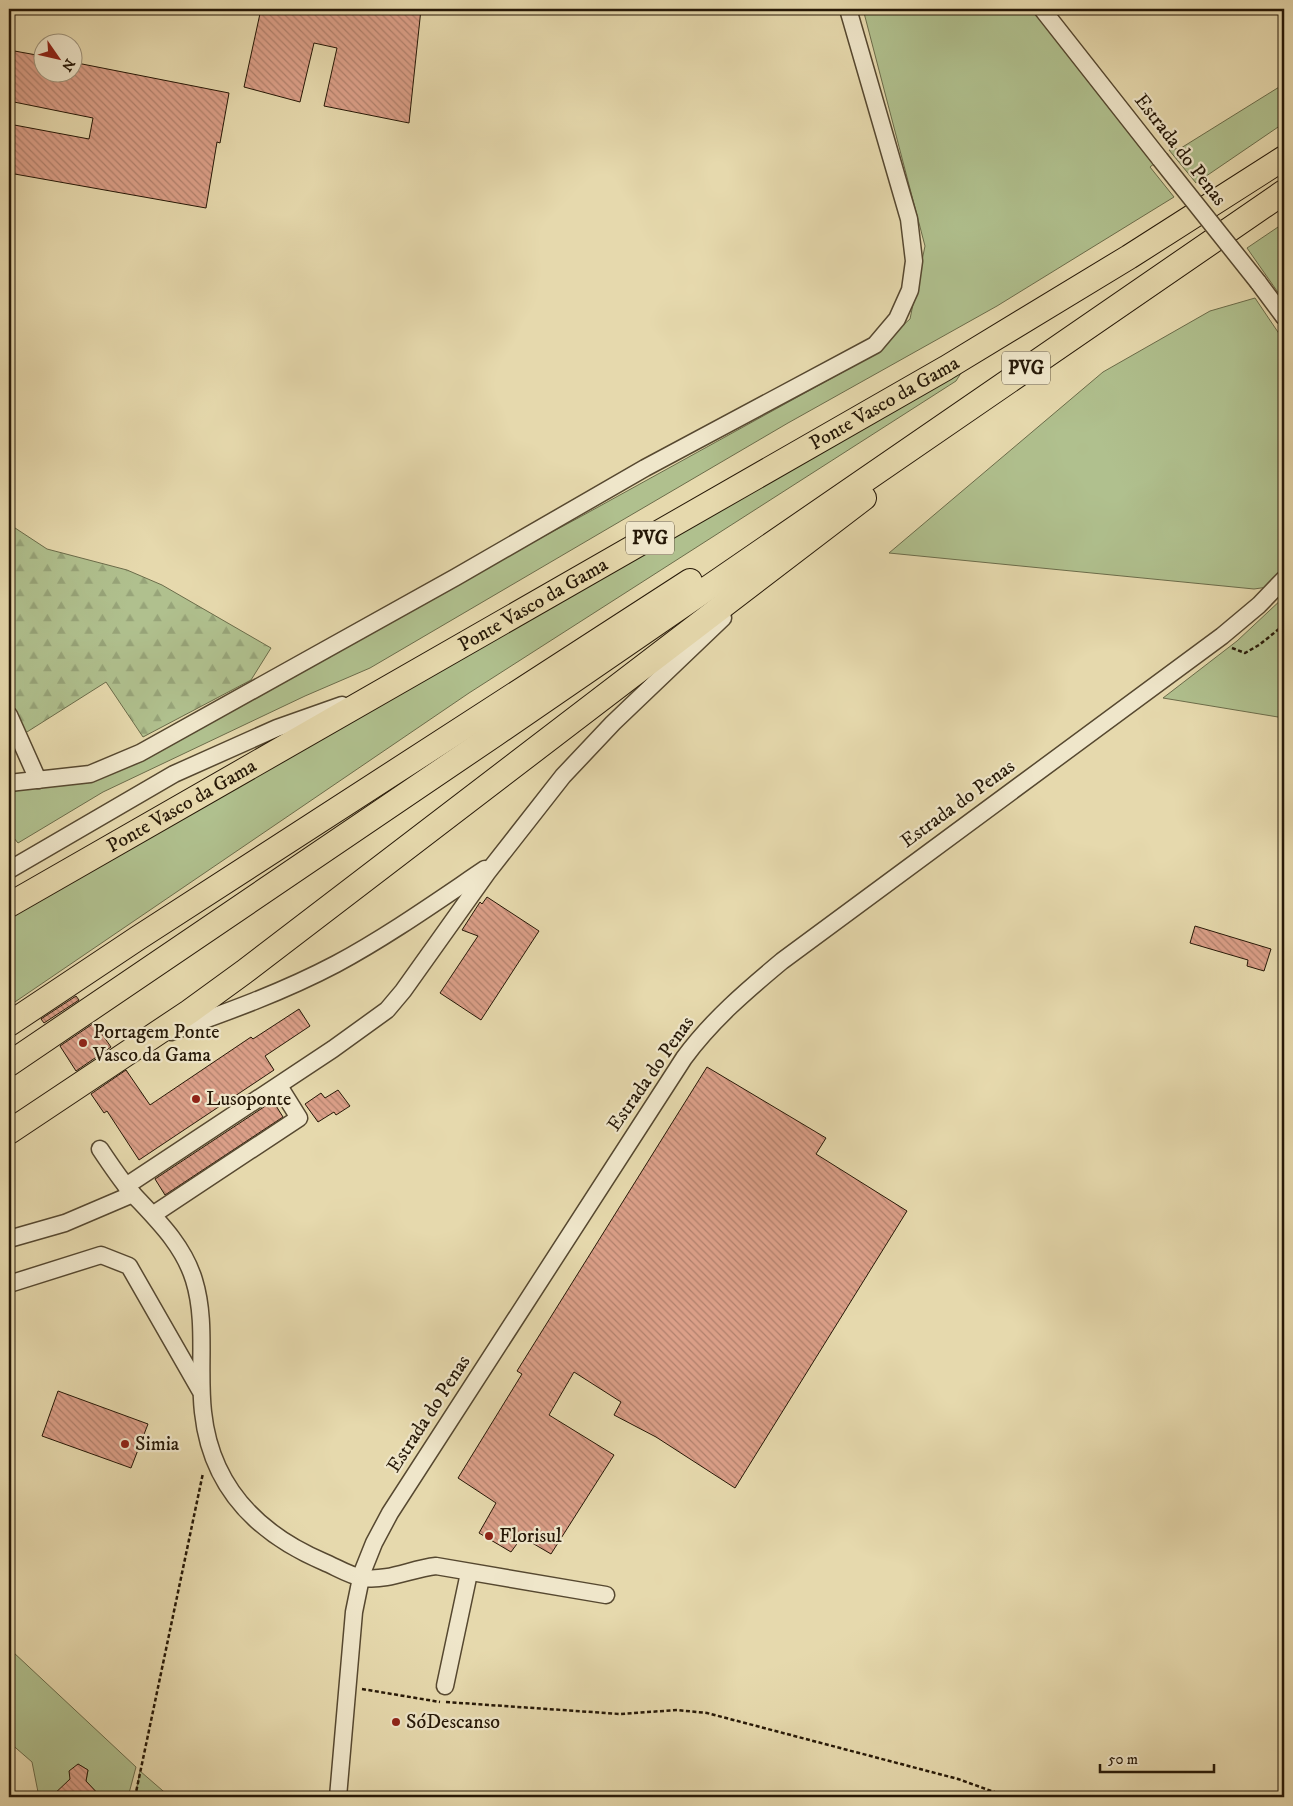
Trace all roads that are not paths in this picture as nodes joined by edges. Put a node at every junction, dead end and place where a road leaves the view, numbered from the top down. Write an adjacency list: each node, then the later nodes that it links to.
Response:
1 (848, 9): 11 (street)
2 (1042, 9): 6 (street, Estrada do Penas, bridge)
3 (1284, 158): 9 (highway, Ponte Vasco da Gama / PVG)
4 (1284, 192): 5 (highway, Ponte Vasco da Gama / PVG)
5 (1112, 309): 7 (highway, Ponte Vasco da Gama / PVG); 16 (highway, Ponte Vasco da Gama / PVG); 18 (highway, Ponte Vasco da Gama / PVG)
6 (1284, 317)
7 (804, 544): 14 (street); 17 (highway, Ponte Vasco da Gama / PVG)
8 (1284, 579): 28 (street, Estrada do Penas)
9 (382, 691): 13 (street); 15 (highway, Ponte Vasco da Gama / PVG)
10 (9, 715): 11 (street)
11 (38, 780): 12 (street)
12 (9, 783)
13 (10, 867)
14 (493, 872): 17 (street); 19 (street)
15 (9, 905)
16 (9, 1024)
17 (147, 1040): 20 (highway, Ponte Vasco da Gama / PVG)
18 (9, 1064)
19 (279, 1086): 22 (street); 23 (street)
20 (9, 1132)
21 (100, 1149): 22 (street)
22 (130, 1190): 23 (street); 24 (street)
23 (154, 1214): 26 (street)
24 (9, 1239)
25 (9, 1284): 26 (street)
26 (202, 1392): 28 (street)
27 (469, 1573): 28 (street); 29 (street); 30 (street)
28 (361, 1578): 31 (street, Estrada do Penas)
29 (606, 1594)
30 (445, 1686)
31 (338, 1797)

